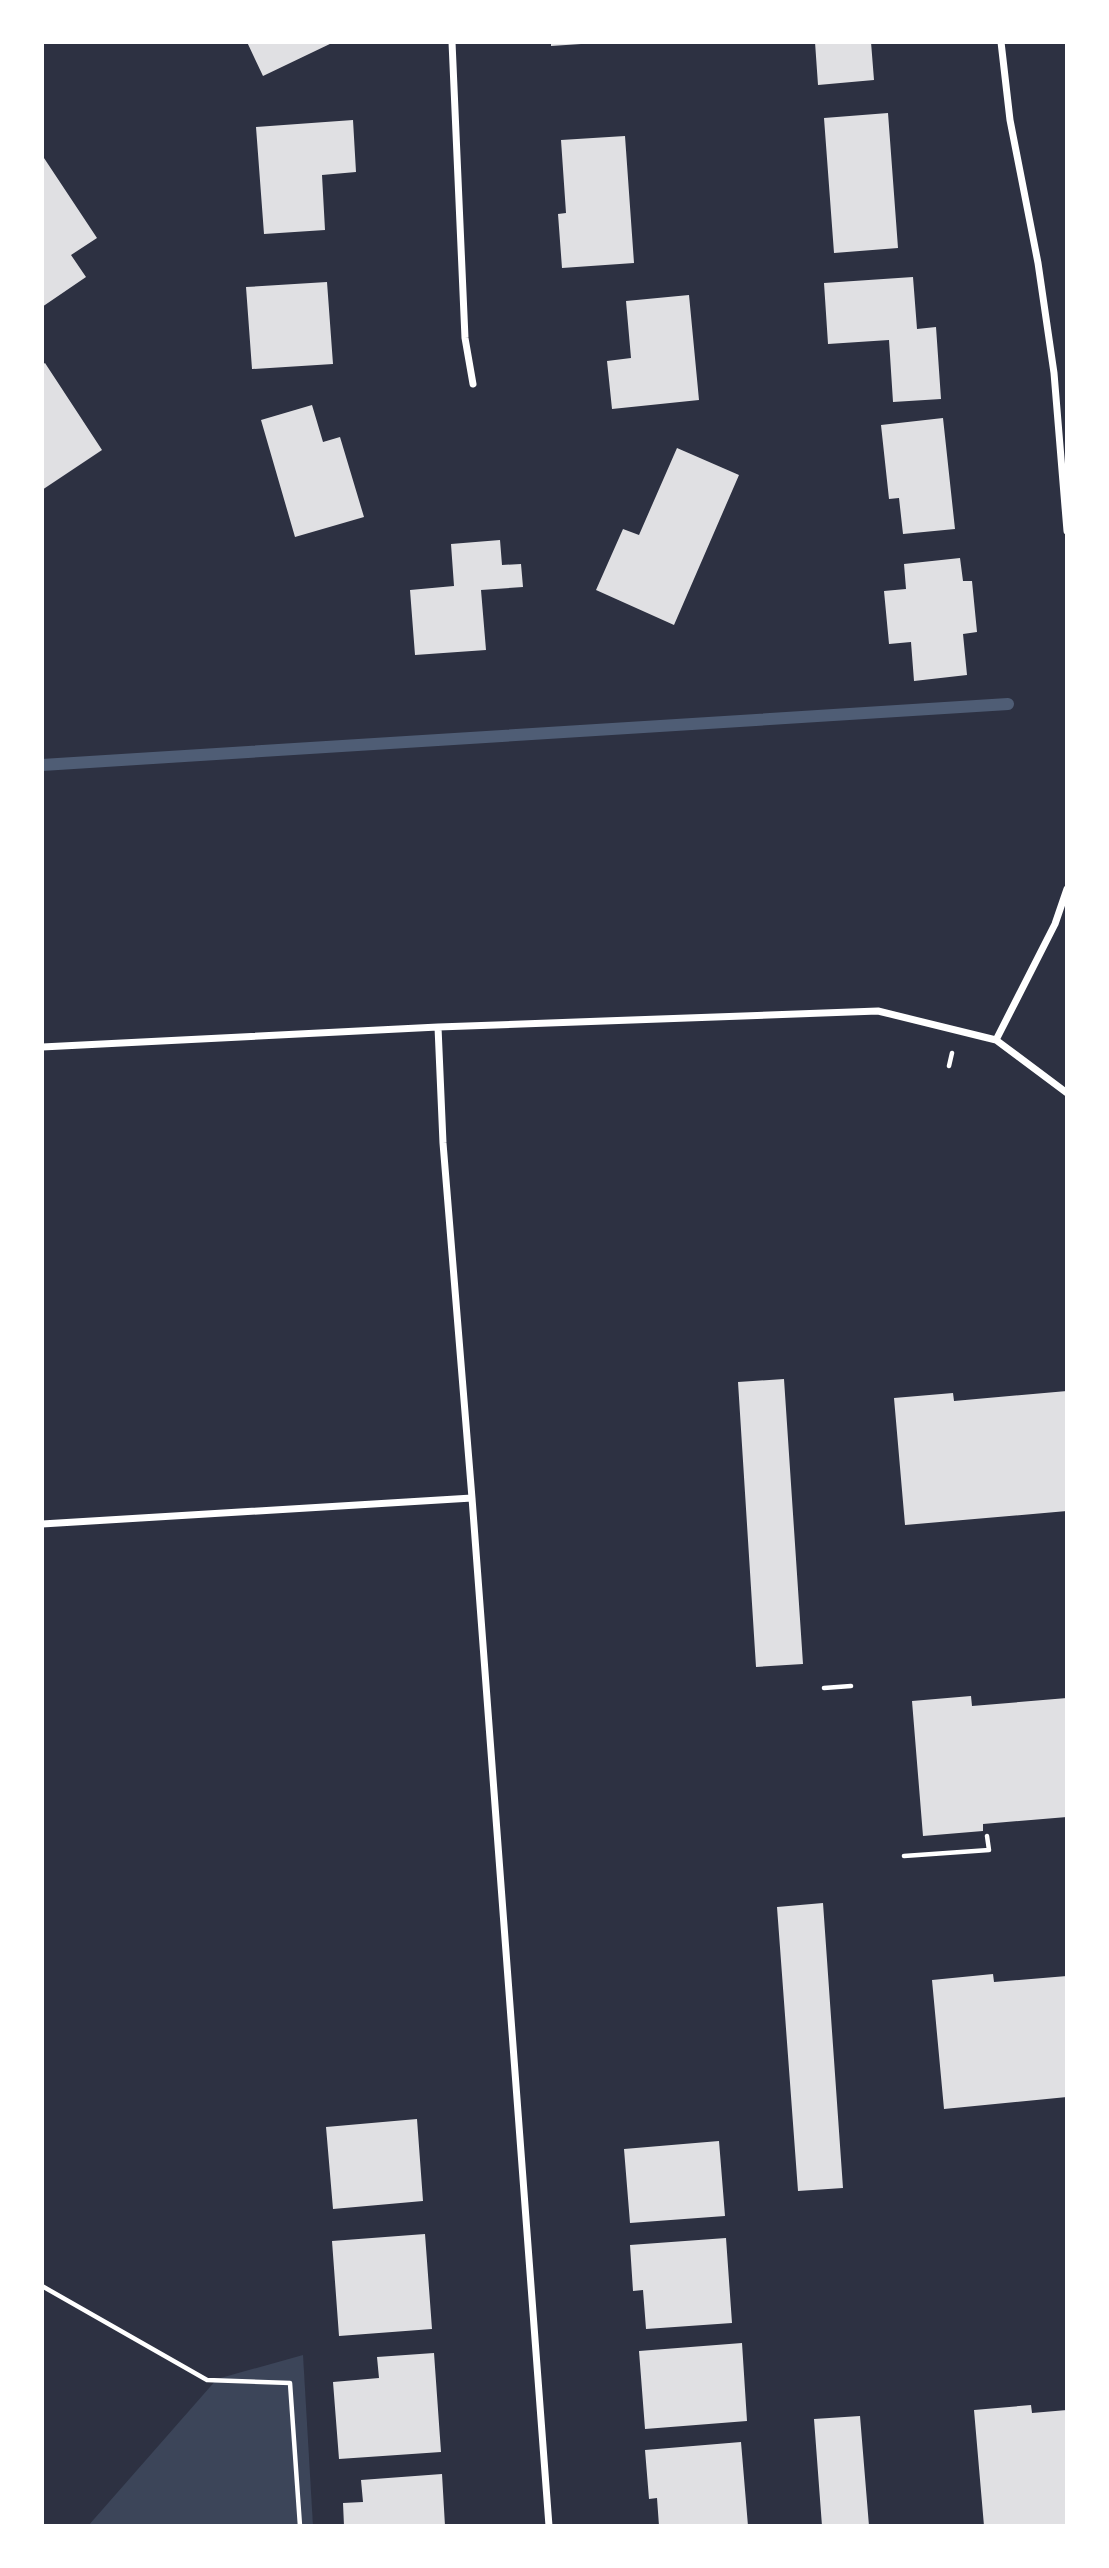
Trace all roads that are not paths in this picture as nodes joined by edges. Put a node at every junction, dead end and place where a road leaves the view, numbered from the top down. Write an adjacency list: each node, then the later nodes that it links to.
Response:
1 (452, 42): 3 (street)
2 (1001, 42): 4 (street)
3 (473, 384)
4 (1067, 531)
5 (1067, 889): 7 (street)
6 (438, 1027): 7 (street); 8 (street); 10 (street)
7 (996, 1040): 9 (street)
8 (42, 1047)
9 (1067, 1093)
10 (472, 1498): 11 (street); 12 (street)
11 (42, 1524)
12 (549, 2526)

